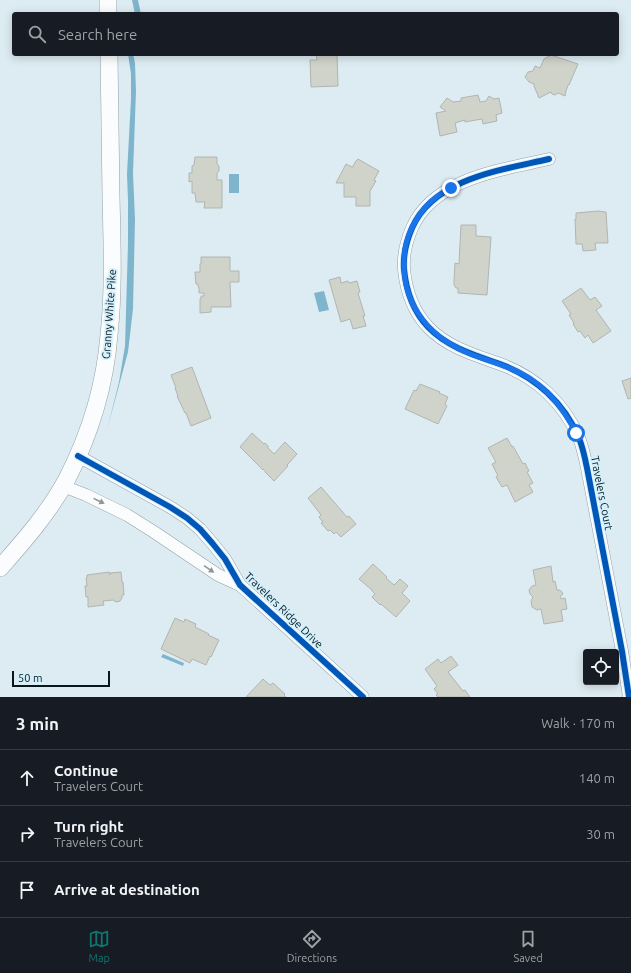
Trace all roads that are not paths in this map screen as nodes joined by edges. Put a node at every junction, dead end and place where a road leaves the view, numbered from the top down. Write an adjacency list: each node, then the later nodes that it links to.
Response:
1 (108, 0): 2 (main road)
2 (108, 12)
3 (109, 56): 5 (main road, Granny White Pike)
4 (549, 159): 10 (street, Travelers Court)
5 (78, 456): 6 (main road, Granny White Pike); 8 (street, Travelers Ridge Drive)
6 (63, 486): 7 (main road, Granny White Pike); 8 (street, Travelers Ridge Drive, one-way to 8)
7 (0, 568)
8 (240, 585): 9 (street, Travelers Ridge Drive)
9 (363, 697)
10 (629, 697)

